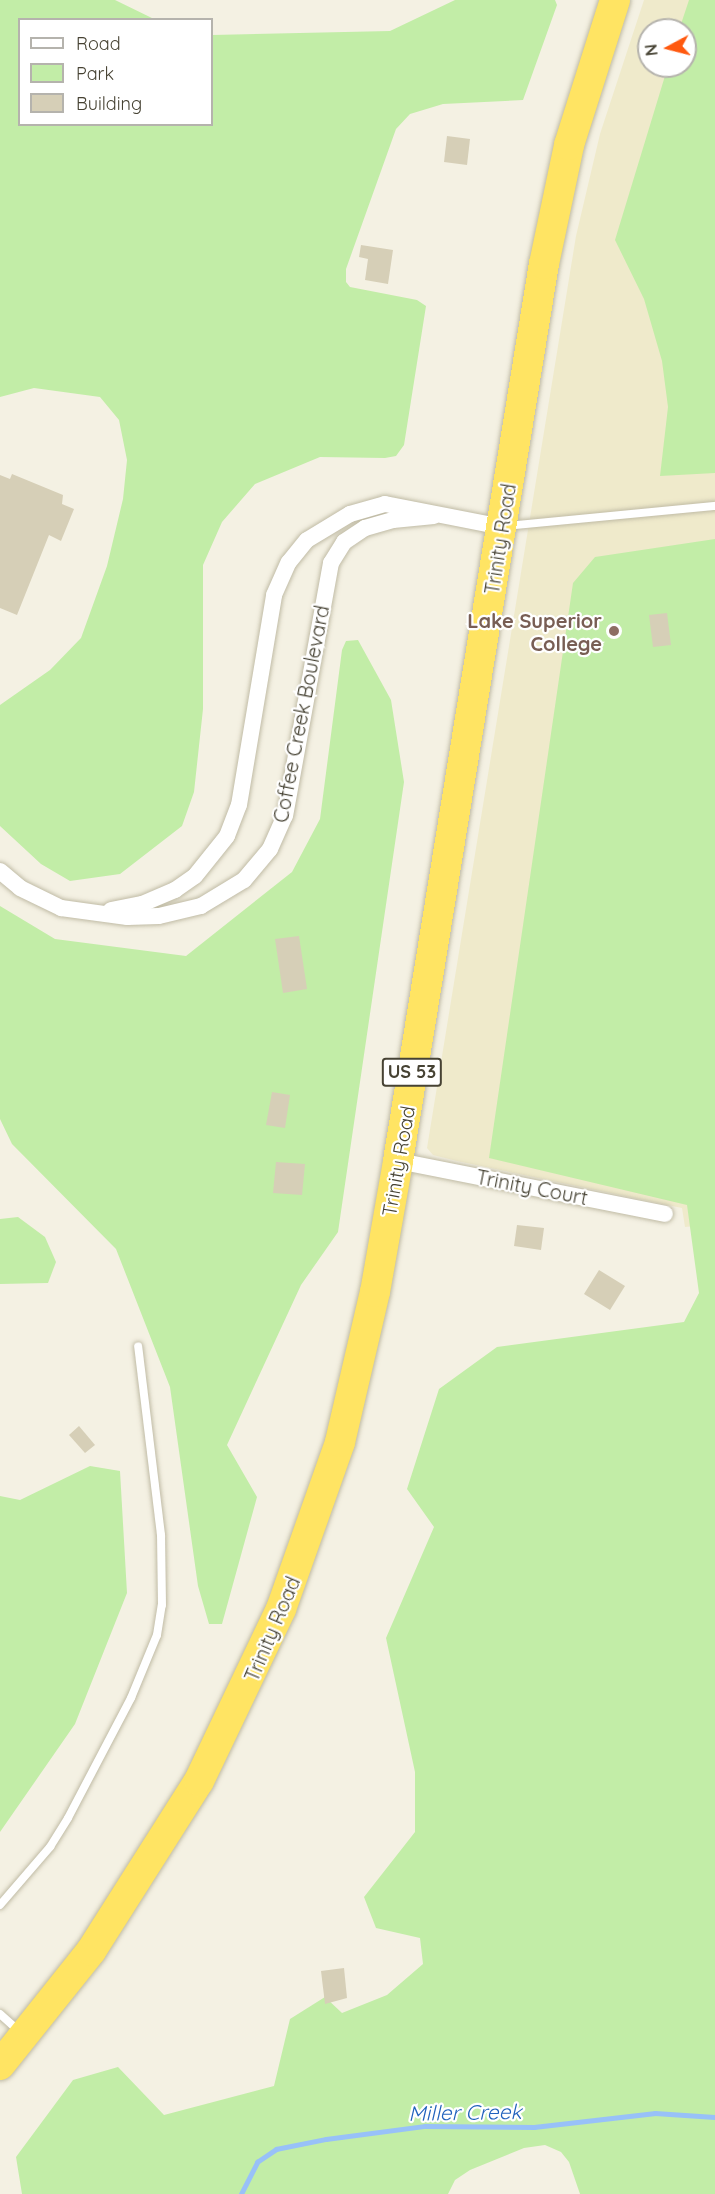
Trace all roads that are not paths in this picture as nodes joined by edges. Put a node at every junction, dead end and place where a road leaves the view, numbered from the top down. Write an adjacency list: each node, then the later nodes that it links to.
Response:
1 (615, 0): 4 (highway, Trinity Road / US 53)
2 (715, 506): 4 (lane)
3 (434, 516): 4 (street, Coffee Creek Boulevard); 6 (street, Coffee Creek Boulevard); 6 (street, Coffee Creek Boulevard)
4 (502, 527): 7 (highway, Trinity Road / US 53)
5 (0, 872): 6 (street, Coffee Creek Boulevard)
6 (86, 913)
7 (398, 1161): 8 (street, Trinity Court); 12 (highway, Trinity Road / US 53)
8 (665, 1214)
9 (138, 1346): 10 (lane)
10 (0, 1905)
11 (0, 2014): 12 (lane)
12 (24, 2036): 13 (highway, Trinity Road / US 53)
13 (0, 2065)

